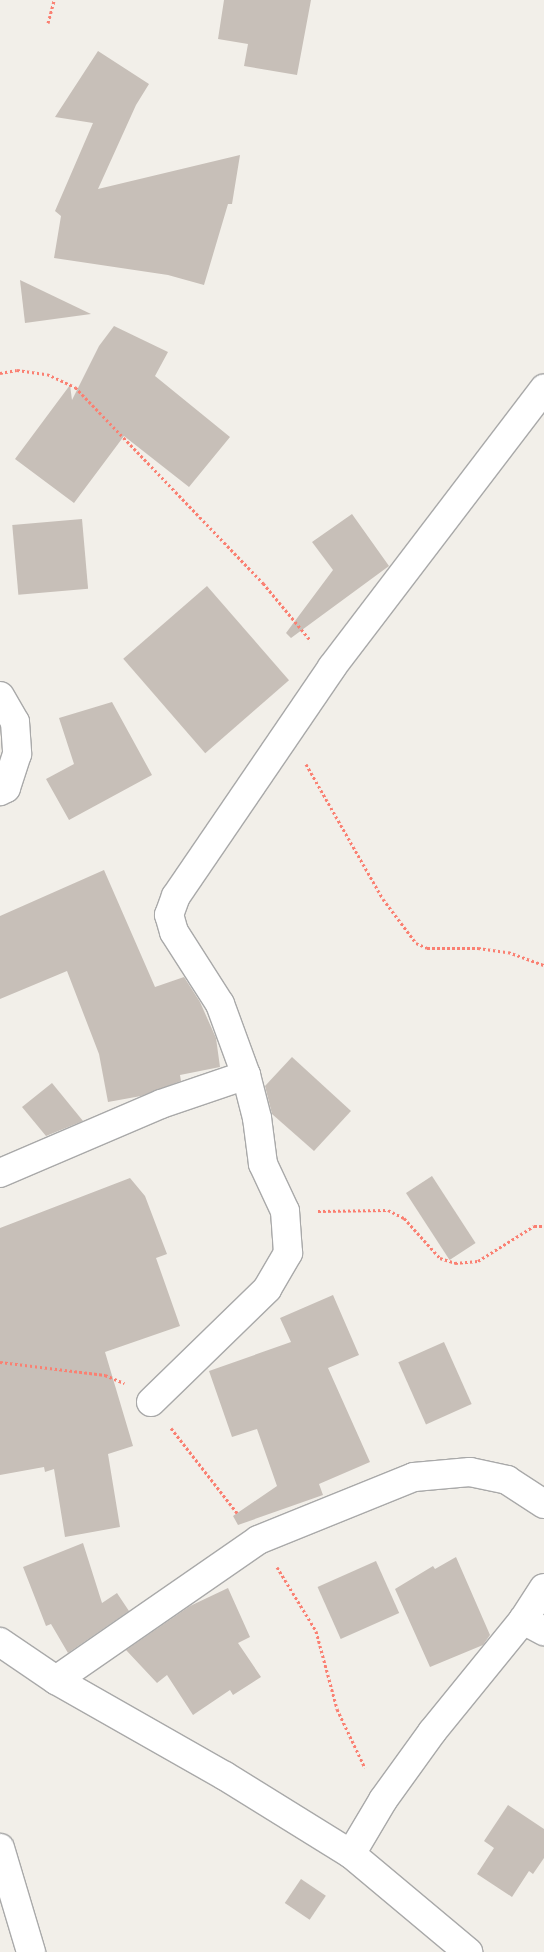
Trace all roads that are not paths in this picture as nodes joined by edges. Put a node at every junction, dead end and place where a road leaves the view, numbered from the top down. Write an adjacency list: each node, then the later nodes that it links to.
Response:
1 (544, 389): 4 (street)
2 (0, 696): 3 (street)
3 (0, 791)
4 (246, 1075): 5 (street); 6 (street)
5 (0, 1172)
6 (150, 1402)
7 (544, 1504): 11 (street)
8 (544, 1588): 9 (street)
9 (534, 1626): 13 (street)
10 (0, 1642): 11 (street)
11 (56, 1680): 13 (street)
12 (0, 1848): 14 (street)
13 (351, 1854): 15 (street)
14 (31, 1952)
15 (468, 1952)

